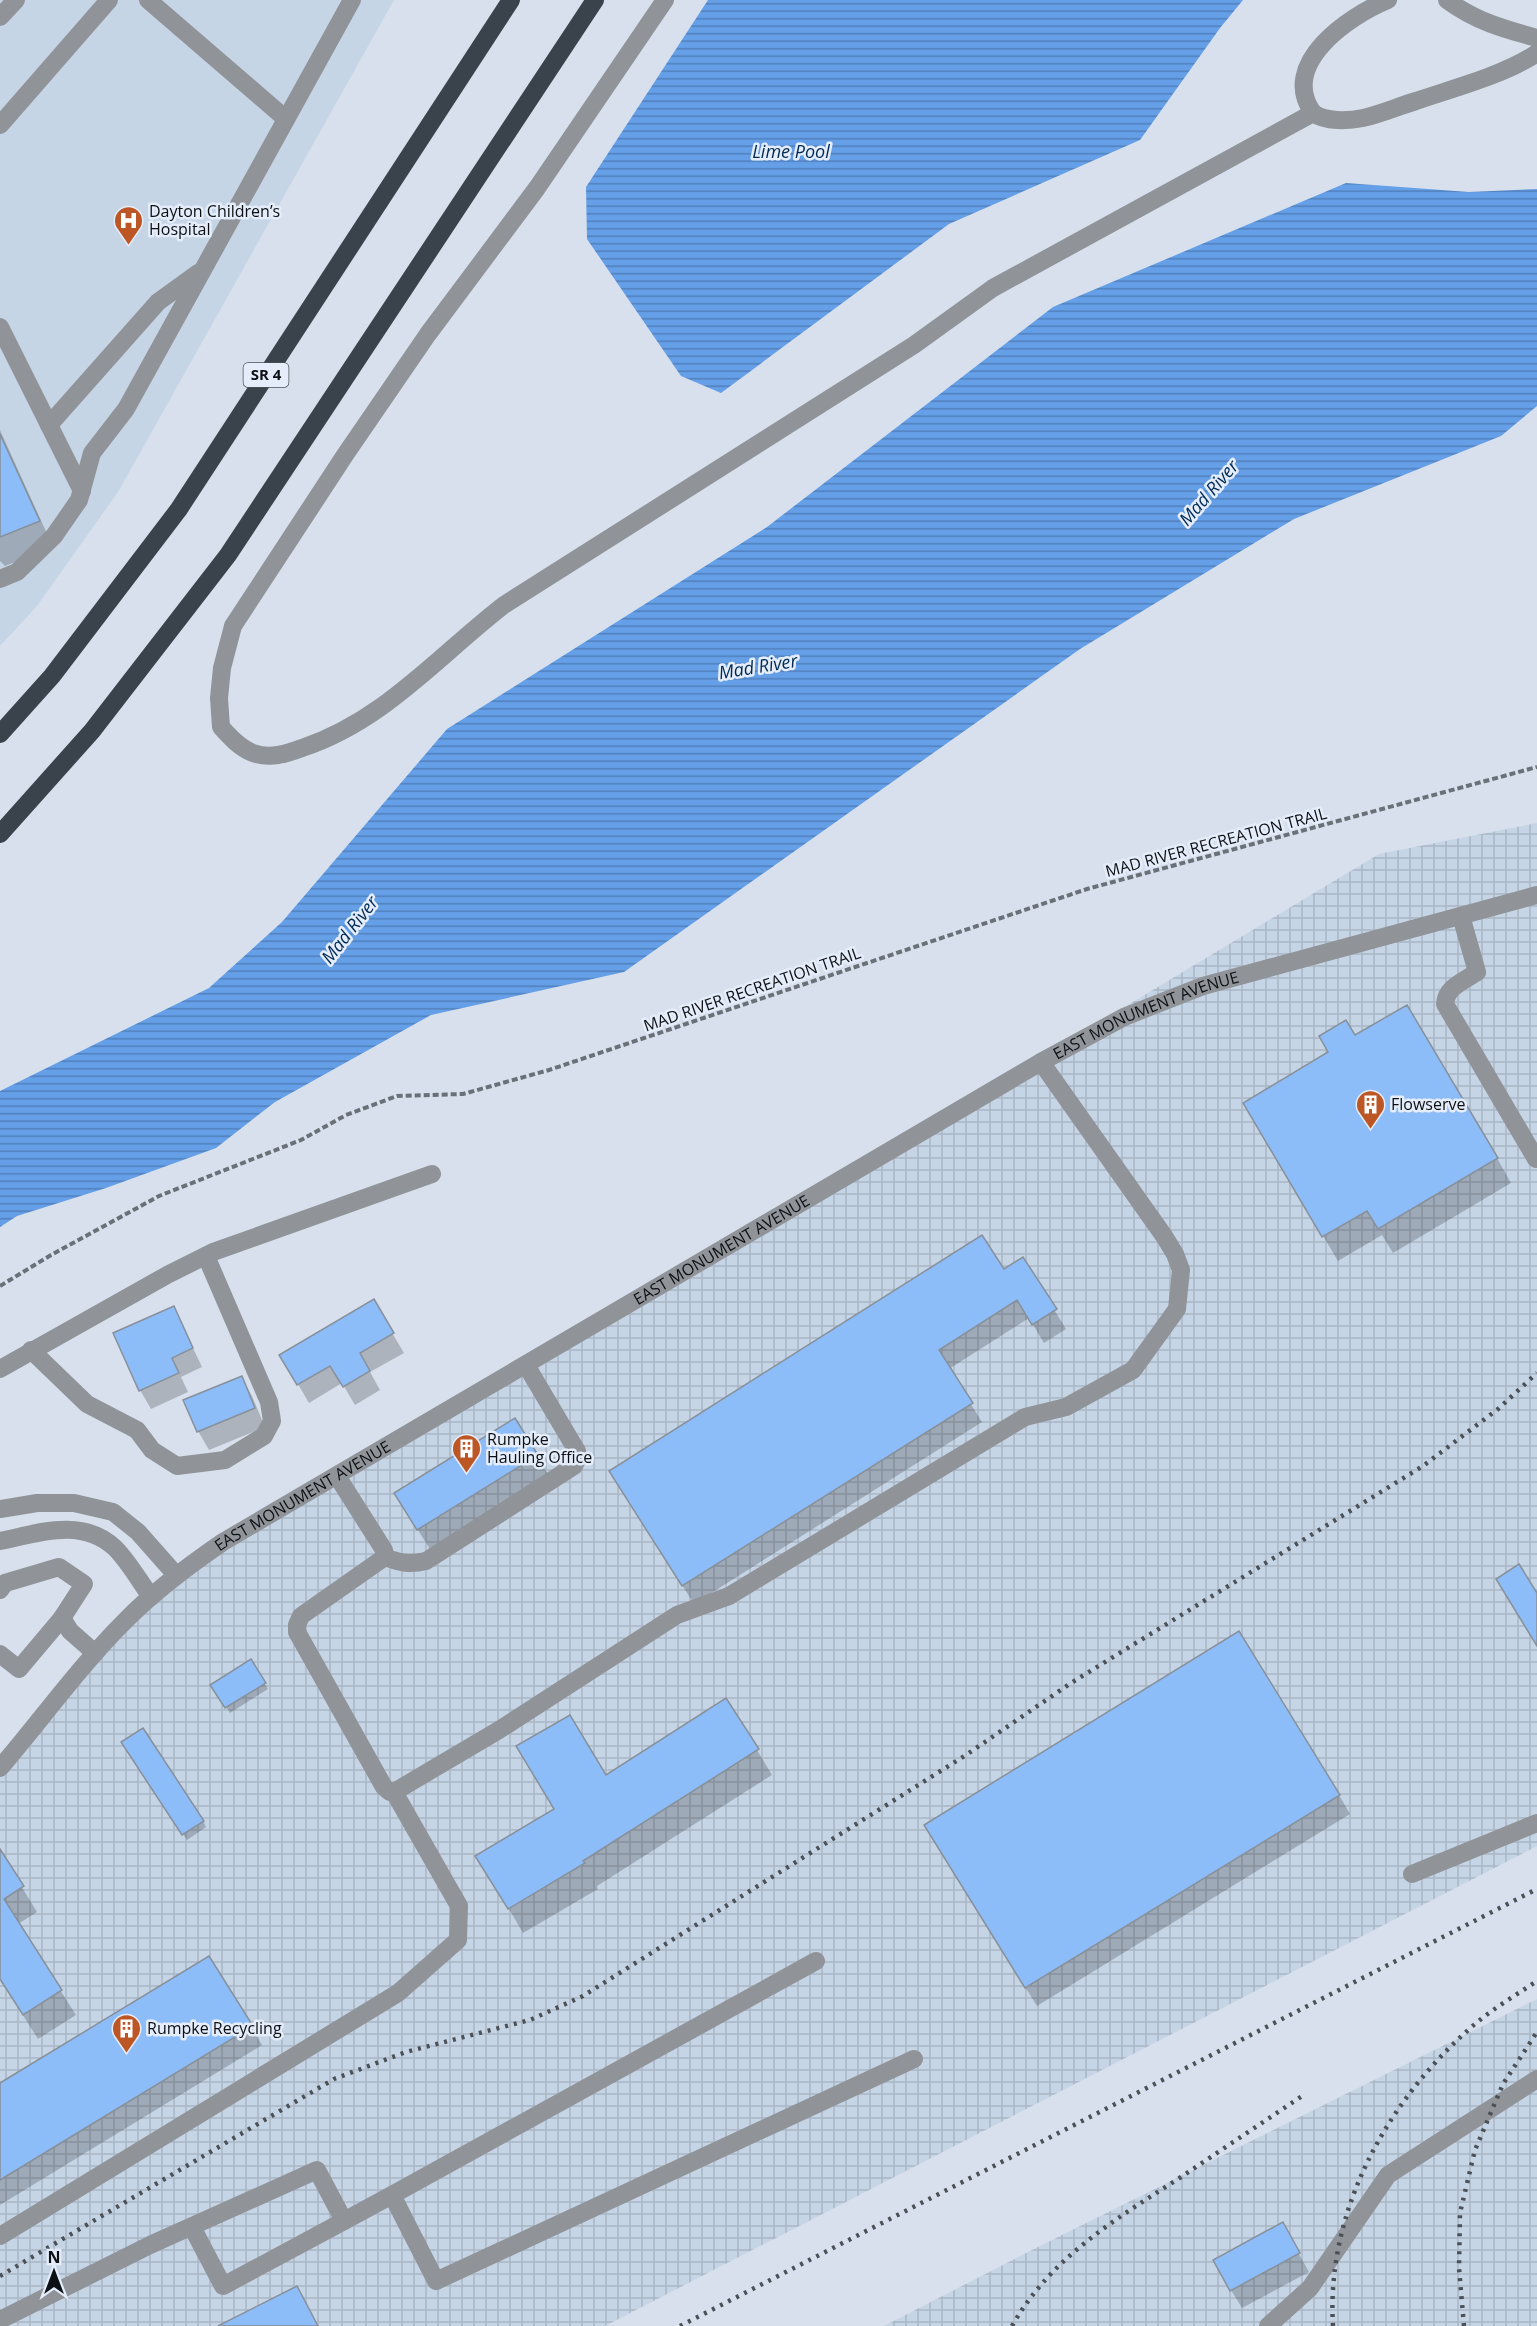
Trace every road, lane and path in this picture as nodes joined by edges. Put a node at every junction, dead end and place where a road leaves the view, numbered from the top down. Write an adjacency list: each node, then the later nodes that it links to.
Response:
1 (16, 0): 10 (street)
2 (109, 0): 15 (street)
3 (148, 0): 14 (street)
4 (352, 0): 14 (street)
5 (511, 0): 21 (highway, SR 4)
6 (595, 0): 23 (highway)
7 (665, 0): 13 (street)
8 (1388, 0): 13 (street)
9 (1447, 0): 11 (street)
10 (0, 16)
11 (1537, 38)
12 (1537, 53): 13 (street)
13 (1313, 113)
14 (286, 118): 16 (street)
15 (0, 125)
16 (202, 270): 18 (street); 19 (street)
17 (0, 327): 18 (street)
18 (49, 425): 19 (street)
19 (82, 491): 20 (street)
20 (0, 579)
21 (0, 734)
22 (1537, 767): 30 (path, MAD RIVER RECREATION TRAIL)
23 (0, 834)
24 (1537, 895): 25 (street, EAST MONUMENT AVENUE)
25 (1461, 916): 26 (street, EAST MONUMENT AVENUE); 27 (street)
26 (1041, 1062): 32 (street, EAST MONUMENT AVENUE); 45 (street)
27 (1536, 1159)
28 (432, 1174): 29 (street)
29 (206, 1256): 31 (street); 31 (street)
30 (0, 1286)
31 (31, 1350): 33 (street)
32 (526, 1365): 34 (street, EAST MONUMENT AVENUE); 37 (street)
33 (0, 1369)
34 (337, 1476): 37 (street); 38 (street, EAST MONUMENT AVENUE)
35 (0, 1509): 38 (street)
36 (0, 1541): 40 (street)
37 (385, 1557): 45 (street)
38 (176, 1575): 40 (street, EAST MONUMENT AVENUE)
39 (0, 1590): 41 (street)
40 (151, 1597): 42 (street, EAST MONUMENT AVENUE)
41 (62, 1617): 42 (street); 43 (street)
42 (95, 1653): 44 (street, EAST MONUMENT AVENUE)
43 (0, 1654)
44 (0, 1768)
45 (394, 1792): 54 (street)
46 (1537, 1823): 47 (street)
47 (1412, 1874)
48 (816, 1961): 51 (street)
49 (914, 2060): 51 (street)
50 (1537, 2079): 56 (street)
51 (392, 2195): 52 (street)
52 (344, 2221): 53 (street); 53 (street)
53 (192, 2227): 55 (street)
54 (0, 2236)
55 (0, 2320)
56 (1268, 2326)

